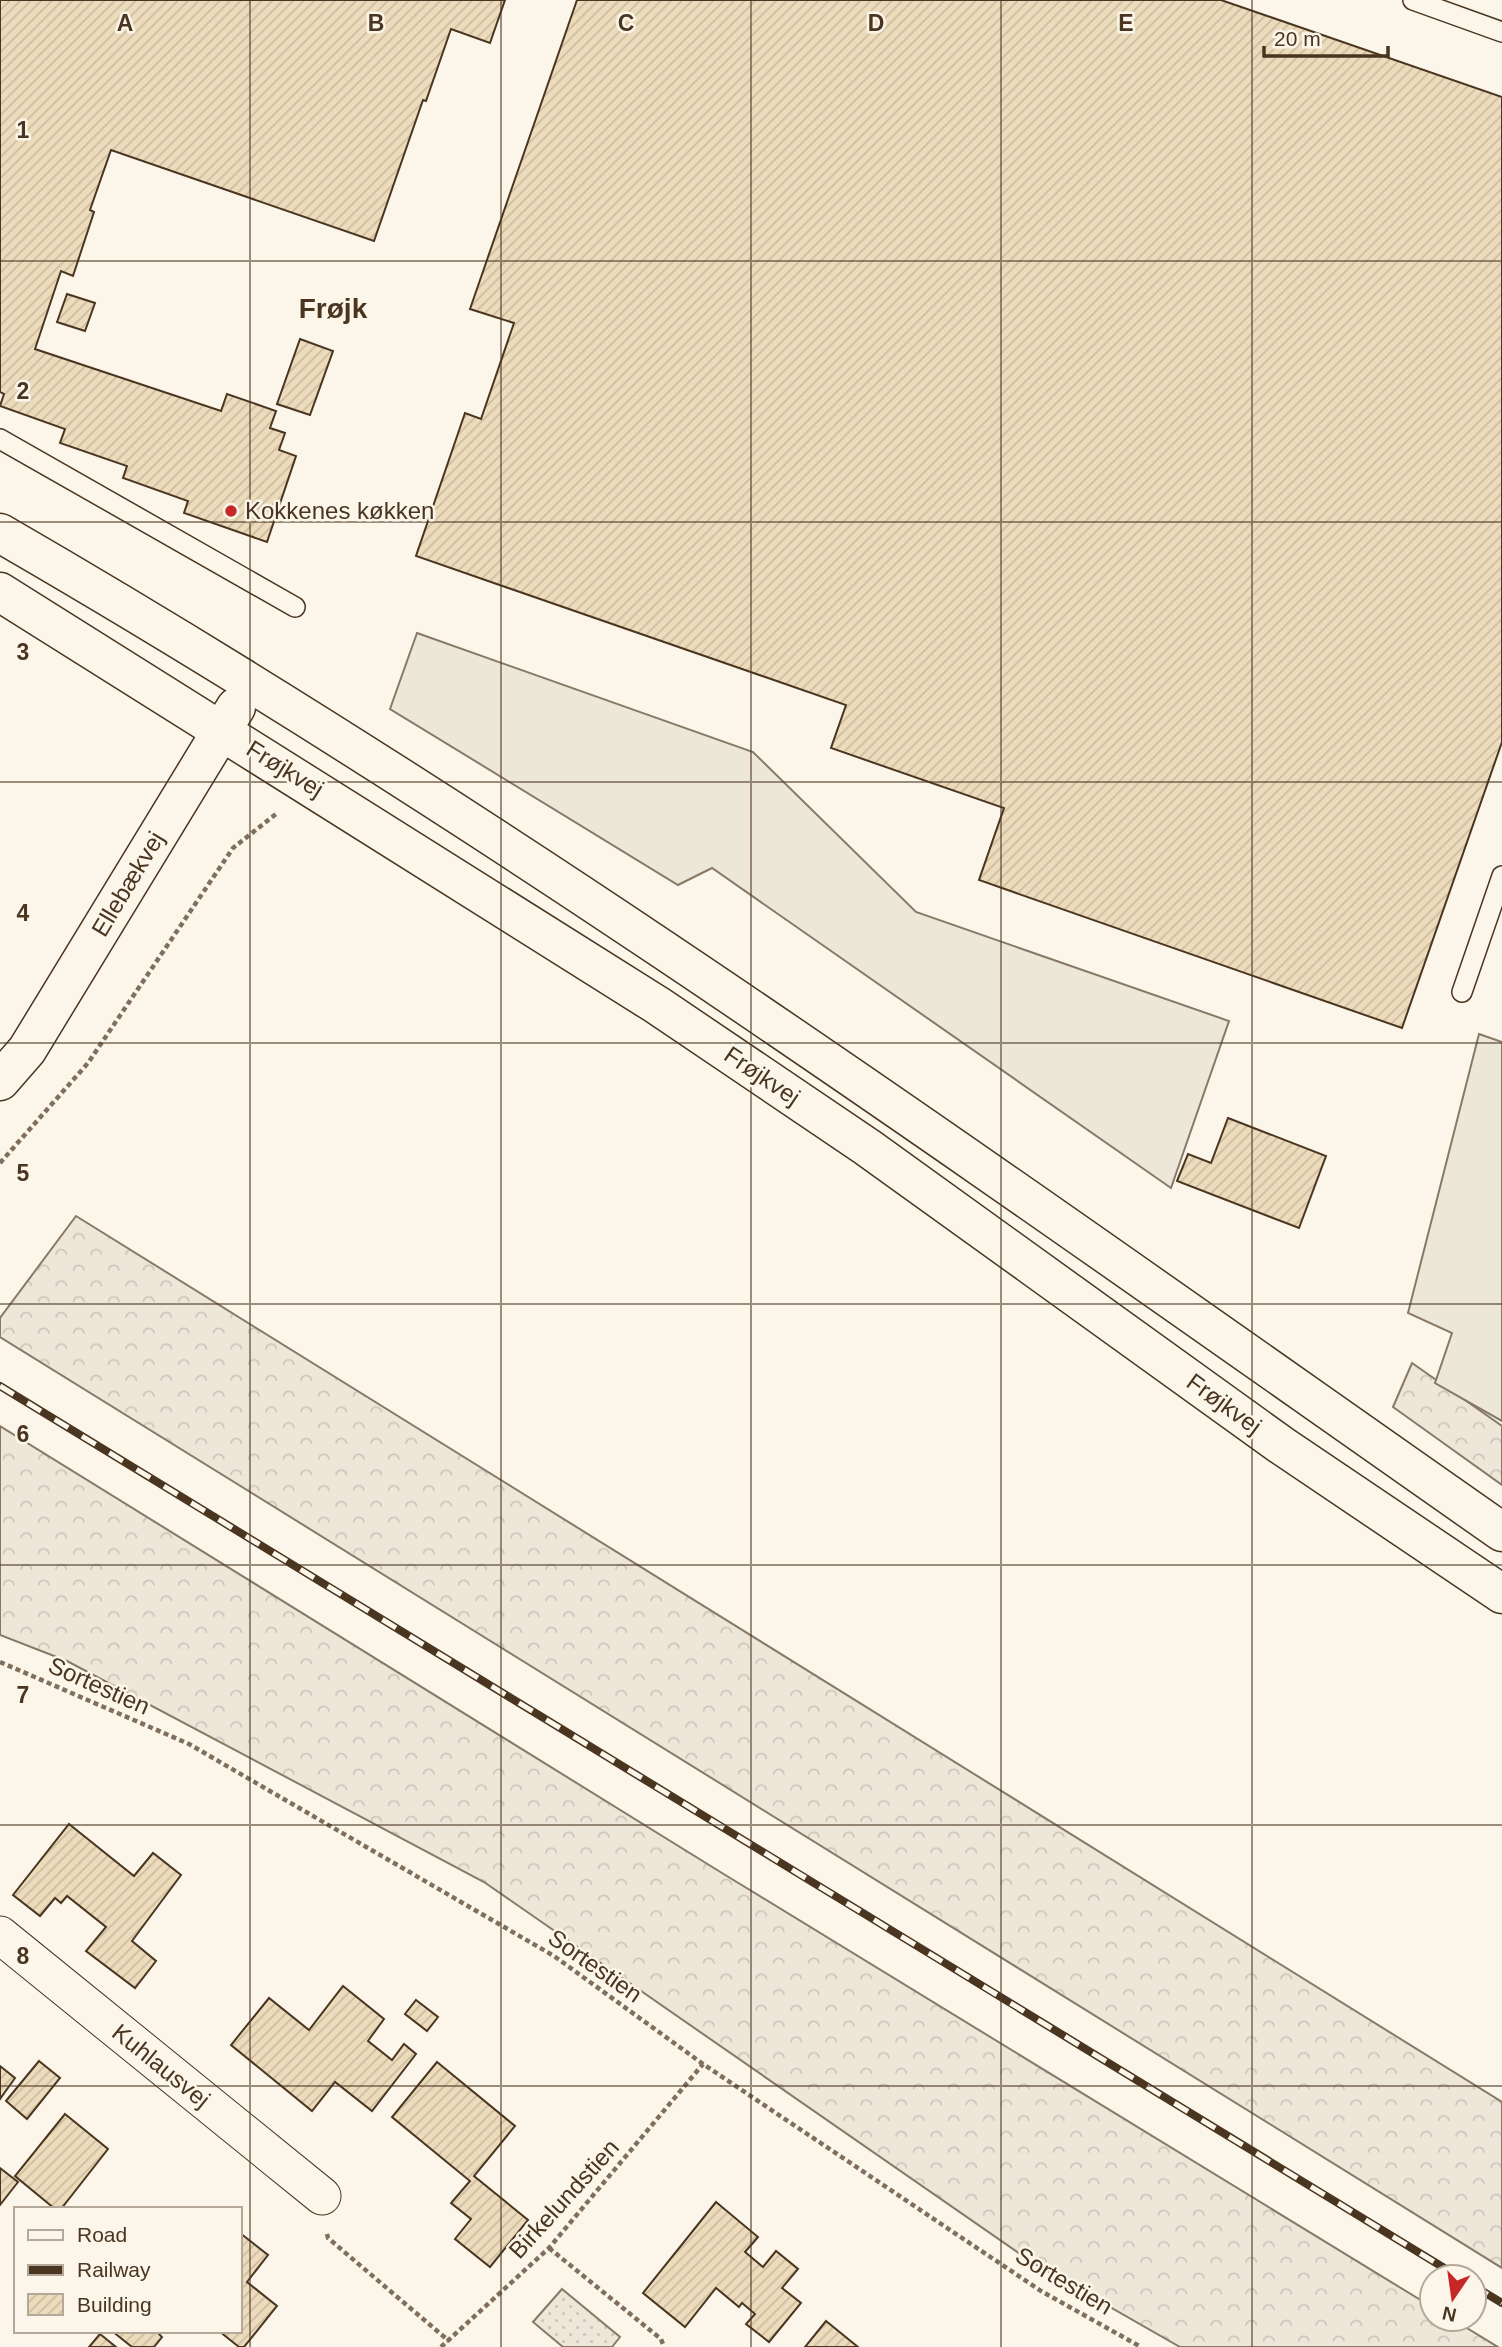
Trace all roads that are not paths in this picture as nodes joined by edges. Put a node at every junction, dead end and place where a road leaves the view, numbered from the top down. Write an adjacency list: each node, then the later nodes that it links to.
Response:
1 (1413, 0): 2 (lane)
2 (1502, 32)
3 (0, 439): 6 (lane)
4 (0, 533): 7 (street, Frøjkvej)
5 (0, 592): 8 (street, Frøjkvej)
6 (295, 607)
7 (251, 683): 8 (street, Ellebækvej); 12 (street, Frøjkvej)
8 (223, 729): 11 (street, Ellebækvej); 13 (street, Frøjkvej)
9 (1502, 876): 10 (lane)
10 (1462, 992)
11 (0, 1081)
12 (1502, 1532)
13 (1502, 1594)
14 (0, 1935): 15 (street, Kuhlausvej)
15 (321, 2196)

